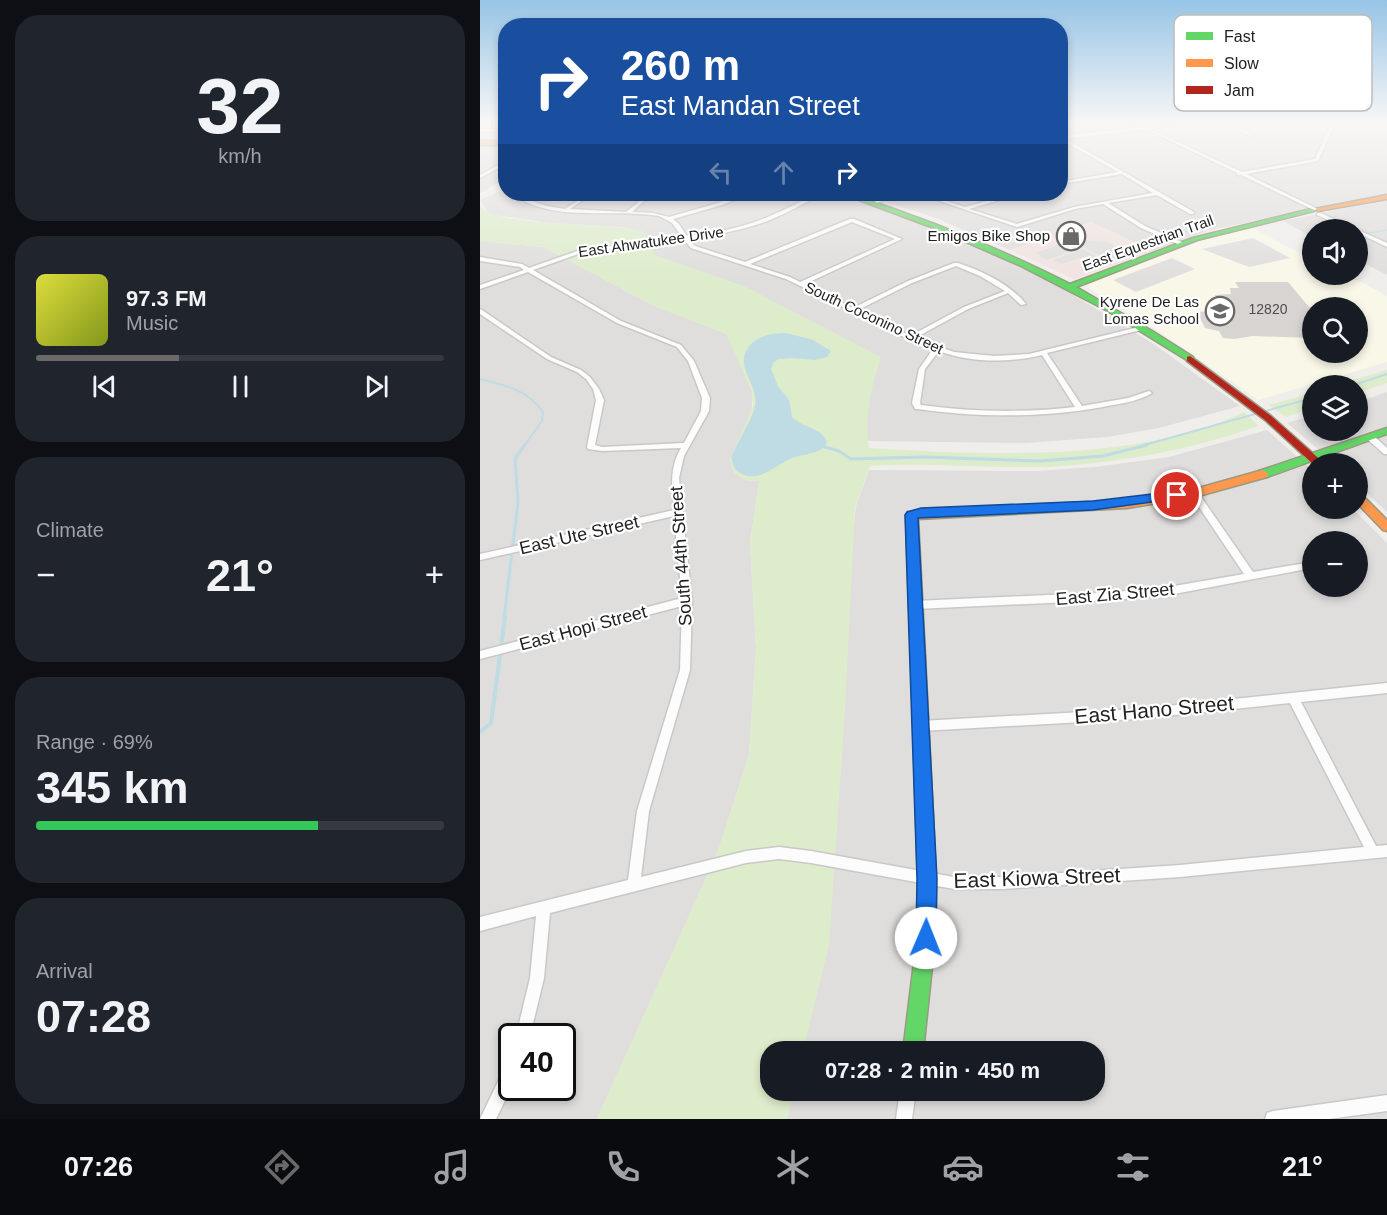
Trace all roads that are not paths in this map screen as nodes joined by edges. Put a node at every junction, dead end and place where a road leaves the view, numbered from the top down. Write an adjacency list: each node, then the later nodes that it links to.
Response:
1 (1114, 174): 4 (street)
2 (1124, 174): 5 (street)
3 (1239, 174): 19 (street)
4 (1068, 182)
5 (1158, 193): 16 (street); 21 (street)
6 (1387, 197): 19 (street, East Equestrian Trail)
7 (530, 201): 18 (street)
8 (580, 201): 18 (street)
9 (642, 201): 20 (street)
10 (727, 201): 22 (street)
11 (804, 201): 25 (street, East Ahwatukee Drive)
12 (872, 201): 15 (street)
13 (943, 201): 17 (street)
14 (990, 201): 17 (street)
15 (876, 202): 32 (street)
16 (1104, 203): 17 (street); 26 (street)
17 (965, 208)
18 (566, 210): 20 (street)
19 (1320, 211): 23 (street); 26 (street, East Equestrian Trail)
20 (627, 213): 22 (street)
21 (1192, 213)
22 (670, 218): 25 (street)
23 (1335, 219)
24 (1368, 236): 27 (street)
25 (683, 237): 29 (street, South Coconino Street); 30 (street, East Ahwatukee Drive)
26 (1182, 244): 32 (street, East Equestrian Trail)
27 (1387, 245)
28 (480, 259): 30 (street, South 44th Street)
29 (745, 264): 31 (street, South Coconino Street); 31 (street)
30 (529, 269): 33 (street, East Ahwatukee Drive); 46 (street, South 44th Street)
31 (800, 284): 36 (street, South Coconino Street)
32 (1072, 286): 38 (street)
33 (480, 287)
34 (1009, 291): 35 (street); 36 (street); 39 (street)
35 (1023, 304)
36 (853, 310): 39 (street, South Coconino Street)
37 (480, 311): 46 (street)
38 (1143, 328): 41 (street, South Coconino Street); 48 (street)
39 (910, 338): 40 (street, South Coconino Street)
40 (936, 350): 41 (street, South Coconino Street); 43 (street)
41 (1044, 353): 43 (street)
42 (1149, 393): 43 (street)
43 (1080, 408)
44 (1387, 431): 45 (street)
45 (1370, 437): 47 (street); 49 (street)
46 (687, 445): 53 (street, South 44th Street)
47 (1387, 452)
48 (1309, 453)
49 (1333, 453)
50 (1302, 464): 51 (street)
51 (1194, 493): 57 (street); 59 (street)
52 (1368, 508): 54 (street)
53 (678, 512): 55 (street, East Ute Street); 58 (street, South 44th Street)
54 (1387, 527)
55 (480, 557)
56 (1302, 567): 57 (street, East Zia Street)
57 (1251, 576): 59 (street, East Zia Street)
58 (687, 601): 60 (street, East Hopi Street); 67 (street, South 44th Street)
59 (915, 605): 63 (street)
60 (480, 655)
61 (1387, 688): 62 (street, East Hano Street)
62 (1293, 697): 63 (street, East Hano Street); 65 (street)
63 (921, 726): 66 (street)
64 (1387, 851): 65 (street, East Kiowa Street)
65 (1373, 852): 66 (street, East Kiowa Street)
66 (927, 879): 67 (street, East Kiowa Street); 71 (street)
67 (634, 885): 68 (street, East Kiowa Street)
68 (544, 908): 69 (street, East Kiowa Street); 70 (street)
69 (480, 924)
70 (526, 1023)
71 (914, 1041)
72 (498, 1098): 75 (street)
73 (906, 1101): 76 (street)
74 (1387, 1103): 77 (street)
75 (488, 1119)
76 (904, 1119)
77 (1273, 1119)

